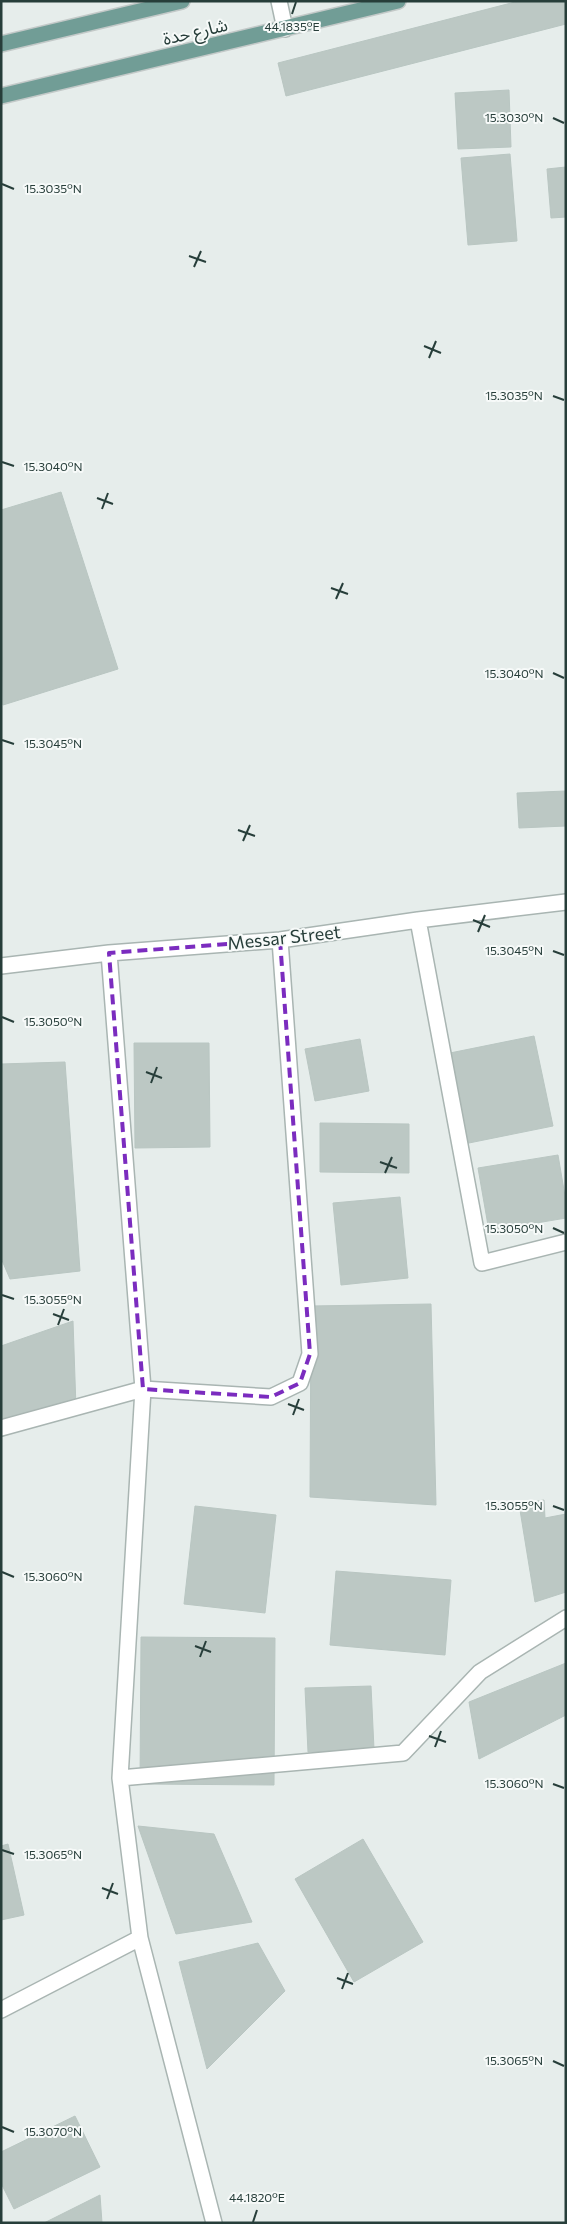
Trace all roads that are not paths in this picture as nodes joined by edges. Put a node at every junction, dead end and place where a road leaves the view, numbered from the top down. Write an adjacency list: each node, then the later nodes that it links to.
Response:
1 (182, 1): 5 (main road, شارع حدة)
2 (279, 1): 4 (street)
3 (398, 1): 4 (main road, شارع حدة)
4 (286, 29): 6 (main road, شارع حدة)
5 (1, 44)
6 (1, 96)
7 (566, 902): 8 (street, Messar Street)
8 (418, 920): 9 (street, Messar Street); 12 (street)
9 (280, 940): 10 (street, Messar Street); 13 (street)
10 (109, 953): 11 (street, Messar Street); 13 (street)
11 (1, 966)
12 (566, 1242)
13 (143, 1388): 14 (street); 16 (street)
14 (1, 1428)
15 (566, 1618): 16 (street)
16 (120, 1778): 17 (street)
17 (140, 1938): 18 (street); 19 (street)
18 (1, 2010)
19 (214, 2223)

